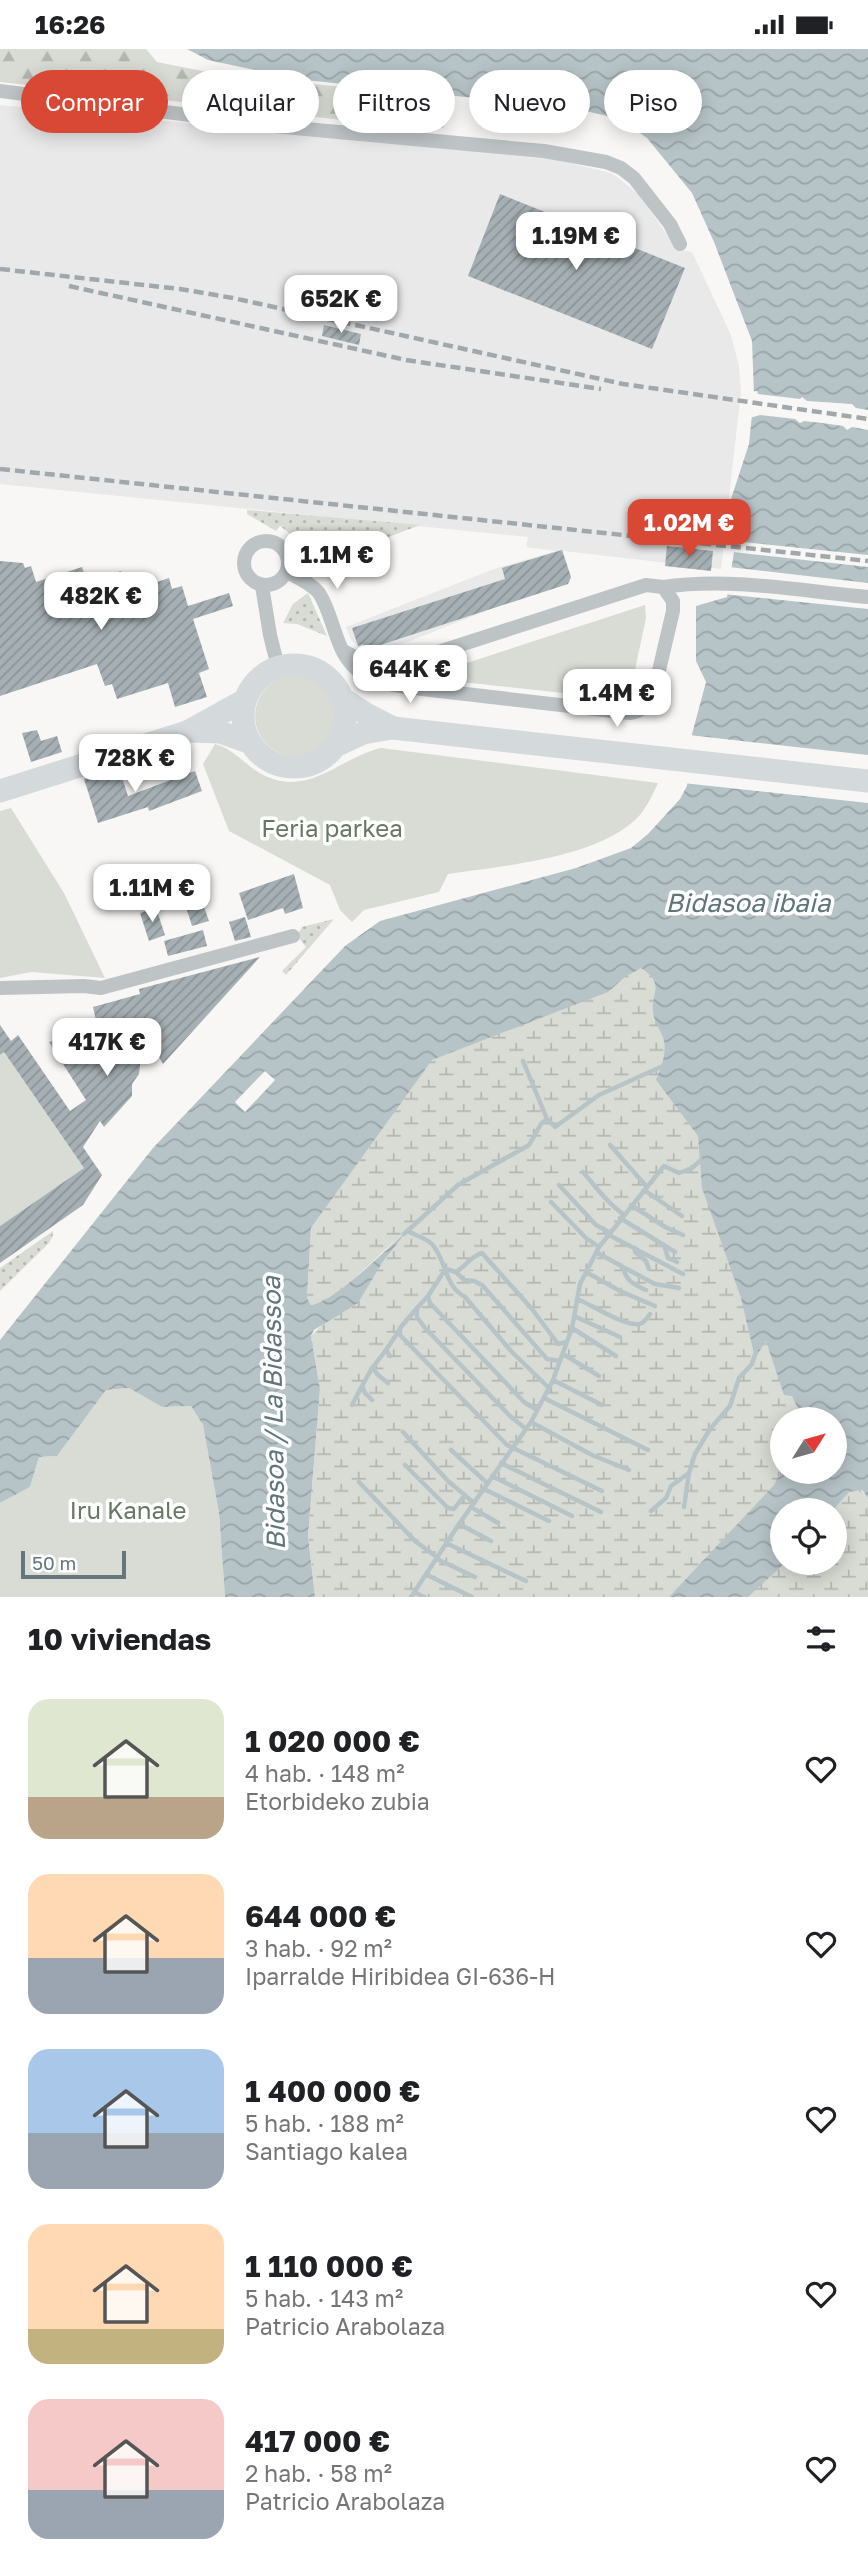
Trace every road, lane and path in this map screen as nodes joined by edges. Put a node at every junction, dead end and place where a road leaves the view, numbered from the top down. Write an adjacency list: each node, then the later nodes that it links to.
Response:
1 (0, 91): 2 (street)
2 (680, 244)
3 (287, 572): 4 (street); 4 (street); 7 (street)
4 (262, 586): 9 (street)
5 (663, 587): 6 (street); 8 (street); 10 (street)
6 (862, 597)
7 (342, 650): 8 (street); 10 (street)
8 (435, 654): 10 (street)
9 (278, 667): 11 (main road); 12 (main road)
10 (437, 691)
11 (342, 698): 13 (main road); 16 (main road)
12 (246, 700): 14 (main road); 15 (main road)
13 (393, 728): 16 (main road); 17 (main road)
14 (187, 731): 15 (main road); 18 (main road)
15 (251, 743): 16 (main road)
16 (335, 746)
17 (868, 781)
18 (0, 791)
19 (293, 936): 20 (street)
20 (0, 988)

